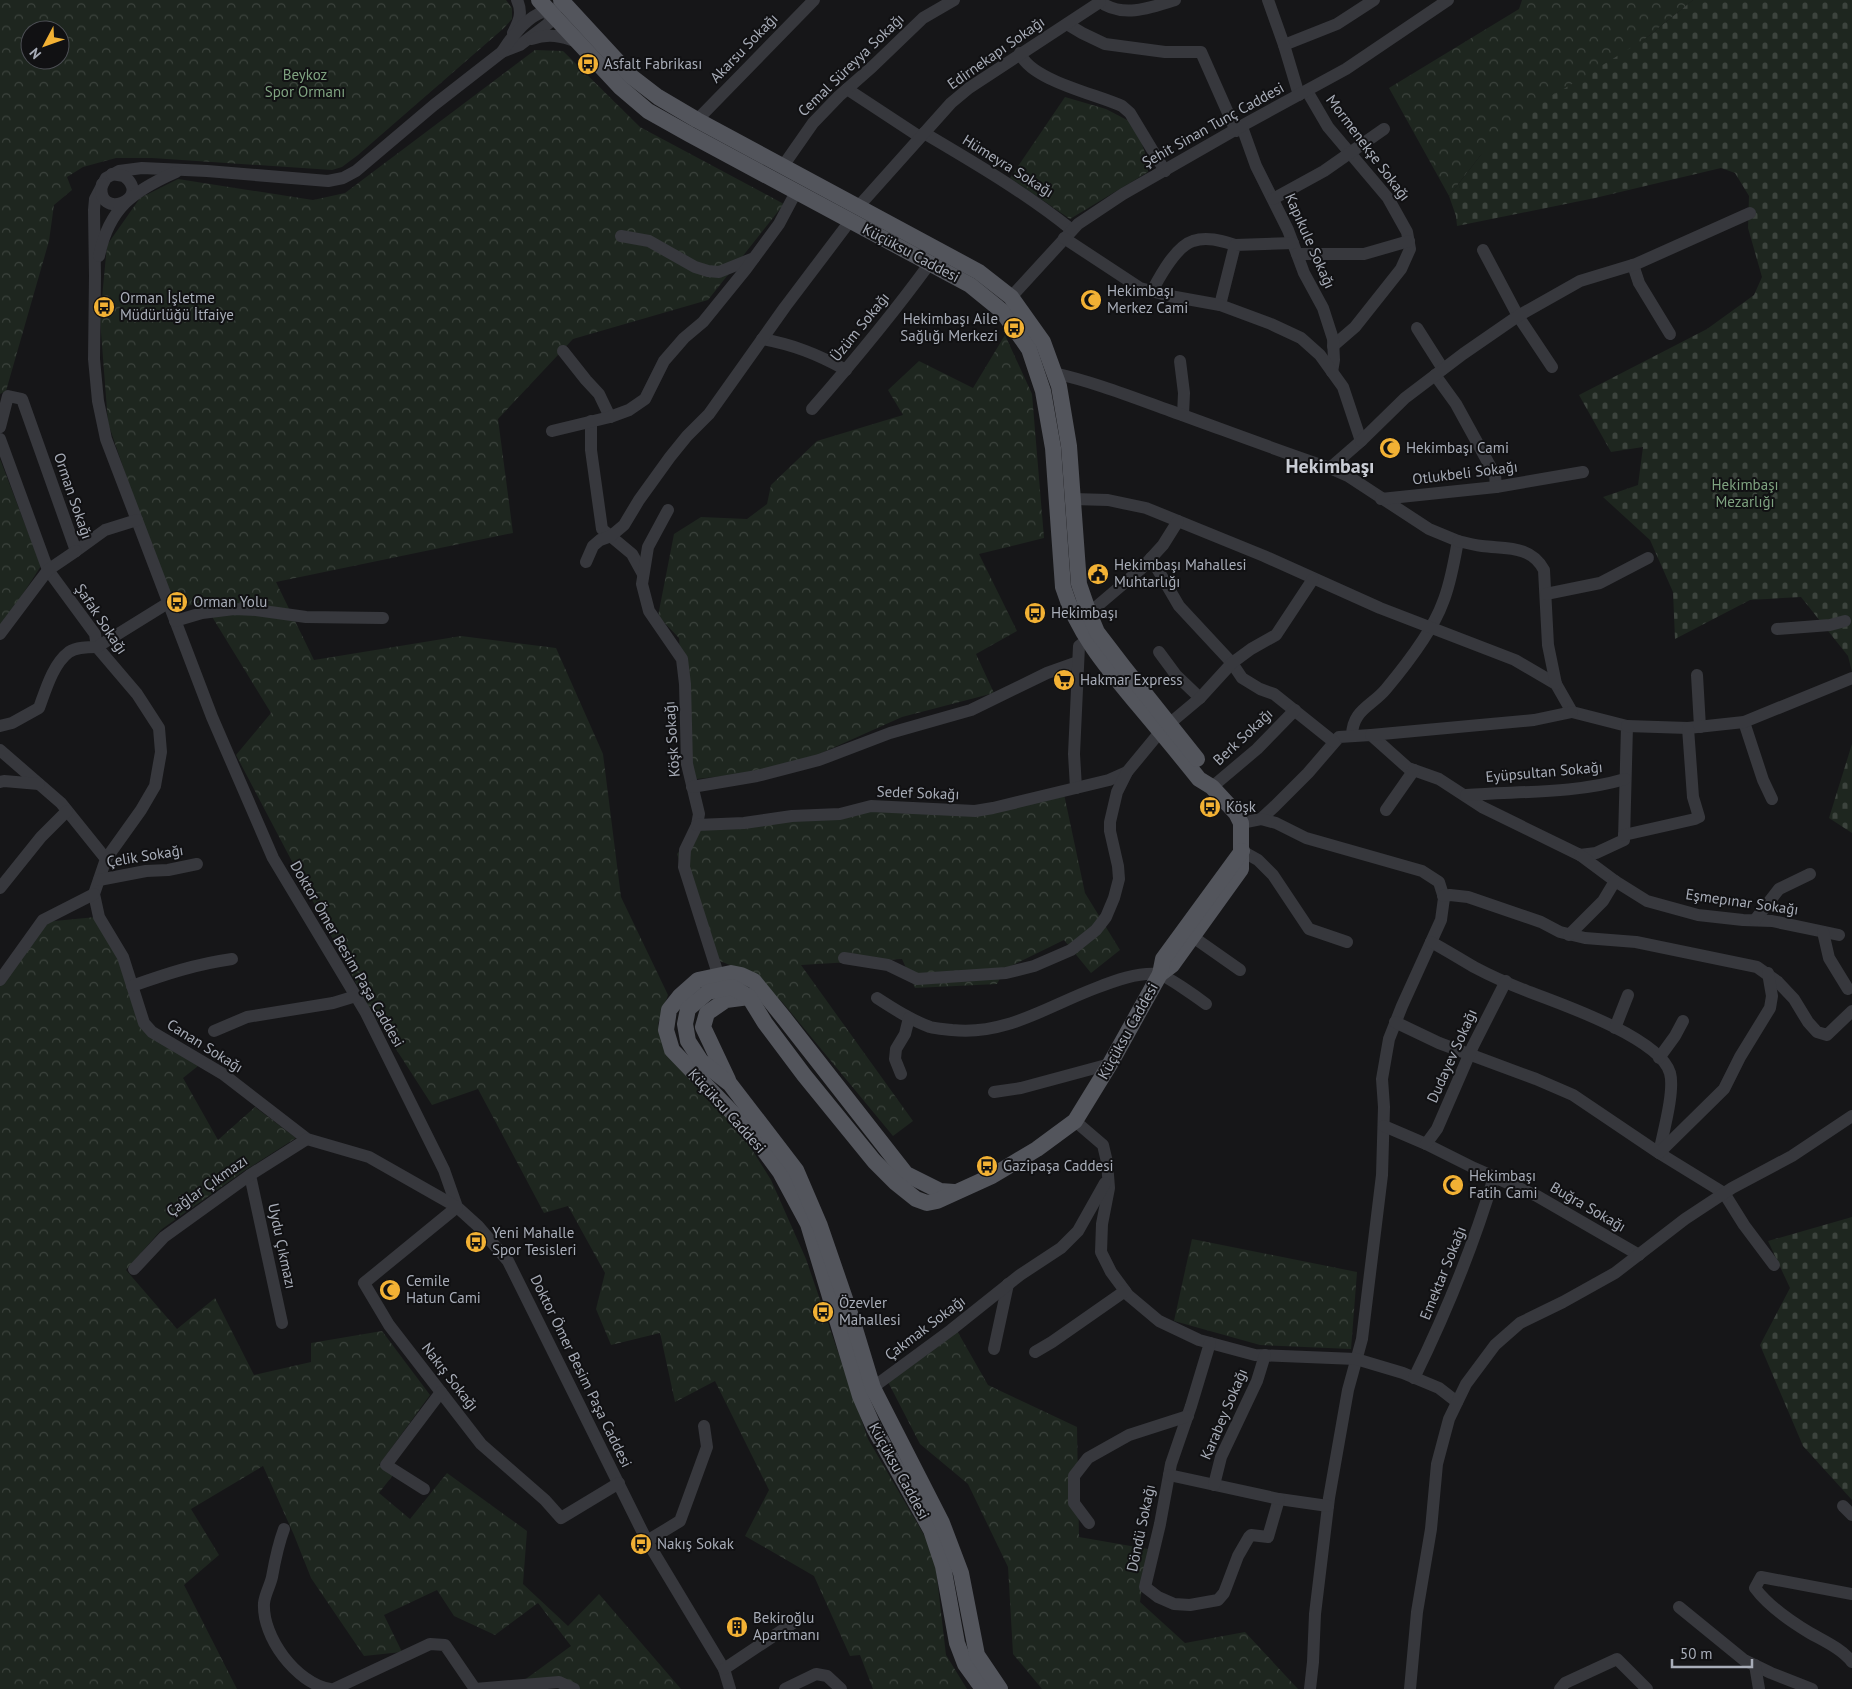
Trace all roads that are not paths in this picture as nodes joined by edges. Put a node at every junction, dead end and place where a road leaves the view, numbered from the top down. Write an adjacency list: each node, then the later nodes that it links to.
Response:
1 (517, 0): 12 (street)
2 (539, 0): 10 (main road, Küçüksu Caddesi)
3 (814, 0): 18 (street, Akarsu Sokağı)
4 (954, 0): 16 (street, Cemal Süreyya Sokağı)
5 (1175, 0): 9 (street, Edirnekapı Sokağı)
6 (1268, 0): 14 (street, Mormenekşe Sokağı)
7 (1374, 0): 14 (street)
8 (1448, 0): 17 (street, Şehit Sinan Tunç Caddesi)
9 (1099, 1): 11 (street, Edirnekapı Sokağı)
10 (560, 4): 12 (street); 13 (main road, Küçüksu Caddesi); 18 (main road, Küçüksu Caddesi)
11 (1067, 24): 15 (street, Edirnekapı Sokağı); 19 (street, Kapıkule Sokağı)
12 (516, 40): 13 (street); 24 (street)
13 (578, 42): 28 (main road, Küçüksu Caddesi)
14 (1284, 45): 17 (street, Mormenekşe Sokağı)
15 (1020, 53): 21 (street, Edirnekapı Sokağı); 25 (street)
16 (847, 89): 21 (street, Hümeyra Sokağı); 23 (street, Cemal Süreyya Sokağı)
17 (1303, 93): 19 (street, Şehit Sinan Tunç Caddesi); 22 (street, Mormenekşe Sokağı)
18 (697, 120): 23 (main road, Küçüksu Caddesi)
19 (1239, 129): 25 (street, Şehit Sinan Tunç Caddesi); 30 (street, Kapıkule Sokağı)
20 (1384, 129): 22 (street)
21 (922, 135): 33 (street, Edirnekapı Sokağı); 34 (street, Hümeyra Sokağı)
22 (1350, 152): 30 (street); 36 (street, Mormenekşe Sokağı)
23 (783, 166): 26 (main road, Küçüksu Caddesi); 28 (main road)
24 (179, 171): 27 (street); 31 (street)
25 (1165, 171): 34 (street, Şehit Sinan Tunç Caddesi)
26 (803, 177): 29 (main road); 33 (main road, Küçüksu Caddesi)
27 (106, 178): 31 (street); 31 (street); 43 (street, Doktor Ömer Besim Paşa Caddesi)
28 (776, 181): 29 (main road, Küçüksu Caddesi)
29 (796, 192): 33 (main road, Küçüksu Caddesi); 40 (street)
30 (1273, 199): 38 (street, Kapıkule Sokağı)
31 (127, 201): 43 (street)
32 (1750, 212): 42 (street)
33 (854, 214): 41 (main road, Küçüksu Caddesi); 45 (main road, Küçüksu Caddesi); 50 (street, Edirnekapı Sokağı)
34 (1068, 234): 44 (street, Hümeyra Sokağı); 45 (street, Şehit Sinan Tunç Caddesi)
35 (622, 236): 40 (street)
36 (1408, 241): 38 (street); 51 (street)
37 (1235, 245): 38 (street); 44 (street); 46 (street)
38 (1295, 248): 51 (street, Kapıkule Sokağı)
39 (1483, 250): 47 (street)
40 (754, 258): 62 (street)
41 (930, 264): 45 (main road, Küçüksu Caddesi); 55 (street, Üzüm Sokağı)
42 (1633, 265): 47 (street); 49 (street)
43 (95, 276): 74 (street, Doktor Ömer Besim Paşa Caddesi)
44 (1152, 291): 46 (street, Hümeyra Sokağı)
45 (1005, 303): 56 (main road, Küçüksu Caddesi); 59 (main road, Küçüksu Caddesi)
46 (1220, 305): 57 (street, Hümeyra Sokağı)
47 (1518, 316): 54 (street); 58 (street)
48 (1417, 328): 58 (street)
49 (1670, 334)
50 (762, 339): 55 (street); 76 (street, Edirnekapı Sokağı)
51 (1333, 346): 57 (street, Kapıkule Sokağı)
52 (563, 351): 62 (street)
53 (1180, 360): 61 (street)
54 (1552, 367)
55 (846, 370): 60 (street, Üzüm Sokağı)
56 (1037, 372): 59 (main road); 71 (main road, Küçüksu Caddesi)
57 (1332, 372): 67 (street, Hümeyra Sokağı)
58 (1439, 372): 67 (street); 70 (street)
59 (1054, 373): 61 (street); 71 (main road, Küçüksu Caddesi)
60 (812, 409)
61 (1183, 416): 68 (street)
62 (610, 417): 63 (street)
63 (591, 422): 65 (street); 76 (street)
64 (0, 427): 78 (street, Orman Sokağı)
65 (552, 431)
66 (0, 439): 82 (street, Şafak Sokağı)
67 (1361, 441): 68 (street)
68 (1330, 468): 72 (street)
69 (1583, 472): 70 (street, Otlukbeli Sokağı)
70 (1496, 487): 72 (street, Otlukbeli Sokağı)
71 (1065, 499): 75 (street); 87 (main road, Küçüksu Caddesi); 94 (main road, Küçüksu Caddesi)
72 (1381, 499): 77 (street)
73 (668, 510): 83 (street, Köşk Sokağı)
74 (137, 520): 78 (street, Orman Sokağı); 86 (street, Doktor Ömer Besim Paşa Caddesi)
75 (1178, 521): 79 (street); 84 (street)
76 (610, 536): 81 (street, Edirnekapı Sokağı); 83 (street)
77 (1458, 542): 85 (street); 91 (street)
78 (76, 551): 82 (street)
79 (1151, 558): 87 (street); 98 (street)
80 (1648, 558): 85 (street)
81 (586, 562)
82 (48, 570): 93 (street); 95 (street, Şafak Sokağı)
83 (643, 574): 119 (street, Köşk Sokağı)
84 (1314, 579): 91 (street); 98 (street)
85 (1546, 594): 101 (street)
86 (168, 603): 89 (street, Doktor Ömer Besim Paşa Caddesi); 95 (street)
87 (1089, 613): 94 (main road, Küçüksu Caddesi)
88 (383, 618): 89 (street)
89 (175, 621): 158 (street, Doktor Ömer Besim Paşa Caddesi)
90 (1845, 621): 92 (street)
91 (1430, 626): 101 (street); 111 (street)
92 (1777, 629)
93 (0, 634)
94 (1092, 636): 97 (street); 109 (main road)
95 (97, 647): 106 (street); 132 (street, Şafak Sokağı)
96 (1159, 652): 102 (street)
97 (1078, 662): 119 (street); 121 (street)
98 (1232, 663): 102 (street); 103 (street)
99 (1697, 675): 108 (street)
100 (1852, 678): 105 (street)
101 (1556, 684): 104 (street)
102 (1200, 698): 109 (street)
103 (1295, 710): 112 (street); 120 (street, Berk Sokağı)
104 (1572, 712): 107 (street); 110 (street)
105 (1744, 722): 108 (street); 123 (street)
106 (0, 726)
107 (1627, 726): 108 (street); 116 (street)
108 (1694, 727): 129 (street)
109 (1165, 728): 115 (street); 120 (main road)
110 (1371, 735): 111 (street); 114 (street, Eşmepınar Sokağı)
111 (1352, 736): 112 (street)
112 (1334, 742): 126 (street)
113 (0, 750): 118 (street)
114 (1414, 770): 122 (street, Eşmepınar Sokağı); 124 (street)
115 (1127, 772): 121 (street, Sedef Sokağı); 147 (street)
116 (1625, 779): 122 (street, Eyüpsultan Sokağı); 129 (street)
117 (0, 782): 118 (street)
118 (39, 784): 125 (street)
119 (692, 787): 128 (street, Köşk Sokağı)
120 (1212, 787): 127 (main road)
121 (1076, 788): 128 (street, Sedef Sokağı)
122 (1466, 796): 131 (street, Eşmepınar Sokağı)
123 (1772, 800)
124 (1386, 810)
125 (67, 811): 132 (street); 137 (street)
126 (1261, 819): 127 (street); 139 (street)
127 (1241, 823): 130 (main road)
128 (697, 825): 151 (street, Köşk Sokağı)
129 (1624, 835): 131 (street)
130 (1242, 851): 144 (main road, Küçüksu Caddesi); 145 (street); 152 (main road, Küçüksu Caddesi)
131 (1580, 855): 136 (street, Eşmepınar Sokağı)
132 (106, 859): 135 (street)
133 (197, 864): 135 (street, Çelik Sokağı)
134 (1810, 874): 140 (street)
135 (99, 880): 138 (street)
136 (1615, 881): 140 (street, Eşmepınar Sokağı); 142 (street)
137 (0, 888)
138 (94, 894): 153 (street); 155 (street, Canan Sokağı)
139 (1443, 896): 142 (street); 146 (street)
140 (1755, 920): 141 (street, Eşmepınar Sokağı)
141 (1823, 932): 143 (street, Eşmepınar Sokağı); 156 (street)
142 (1569, 935): 150 (street)
143 (1839, 935)
144 (1193, 937): 149 (street); 152 (main road, Küçüksu Caddesi)
145 (1347, 942)
146 (1432, 942): 154 (street); 164 (street)
147 (844, 958)
148 (232, 960): 155 (street)
149 (1240, 970)
150 (1768, 973): 161 (street); 177 (street)
151 (718, 974): 181 (main road, Küçüksu Caddesi); 197 (main road, Küçüksu Caddesi)
152 (1160, 974): 160 (street); 162 (street); 169 (main road, Küçüksu Caddesi)
153 (0, 980)
154 (1506, 981): 165 (street); 167 (street, Dudayev Sokağı)
155 (132, 986): 175 (street, Canan Sokağı)
156 (1848, 989)
157 (1628, 995): 165 (street)
158 (356, 996): 166 (street); 183 (street, Doktor Ömer Besim Paşa Caddesi)
159 (877, 998): 162 (street)
160 (1206, 1004)
161 (1852, 1011)
162 (909, 1018): 170 (street)
163 (1683, 1021): 168 (street)
164 (1395, 1022): 167 (street); 174 (street)
165 (1615, 1028): 168 (street)
166 (214, 1032)
167 (1469, 1055): 176 (street, Dudayev Sokağı); 177 (street)
168 (1660, 1058): 177 (street)
169 (1110, 1064): 171 (street); 173 (main road, Küçüksu Caddesi)
170 (901, 1074)
171 (994, 1092)
172 (1852, 1116): 182 (street)
173 (1075, 1120): 179 (street); 181 (main road, Küçüksu Caddesi)
174 (1384, 1126): 176 (street, Buğra Sokağı); 194 (street)
175 (306, 1139): 178 (street, Çağlar Çıkmazı); 183 (street, Canan Sokağı)
176 (1426, 1144): 180 (street, Buğra Sokağı)
177 (1659, 1152): 182 (street)
178 (250, 1175): 186 (street, Çağlar Çıkmazı); 189 (street, Uydu Çıkmazı)
179 (1108, 1176): 187 (street, Çakmak Sokağı); 188 (street)
180 (1494, 1177): 184 (street, Buğra Sokağı); 195 (street, Emektar Sokağı)
181 (954, 1192): 197 (main road, Küçüksu Caddesi)
182 (1724, 1193): 184 (street); 185 (street)
183 (457, 1207): 196 (street, Nakış Sokağı); 202 (street, Doktor Ömer Besim Paşa Caddesi)
184 (1639, 1256): 198 (street)
185 (1774, 1265)
186 (134, 1269)
187 (1008, 1284): 191 (street); 197 (street, Çakmak Sokağı)
188 (1126, 1291): 190 (street); 192 (street)
189 (282, 1323)
190 (1210, 1343): 193 (street); 199 (street, Döndü Sokağı)
191 (994, 1349)
192 (1035, 1352)
193 (1265, 1355): 194 (street); 203 (street, Karabey Sokağı)
194 (1356, 1359): 195 (street); 206 (street)
195 (1414, 1378): 198 (street)
196 (441, 1392): 202 (street, Nakış Sokağı); 204 (street)
197 (867, 1392): 222 (main road, Küçüksu Caddesi); 223 (main road, Küçüksu Caddesi)
198 (1457, 1402): 225 (street)
199 (1188, 1416): 201 (street, Döndü Sokağı); 207 (street)
200 (704, 1426): 209 (street)
201 (1169, 1475): 203 (street); 205 (street, Döndü Sokağı)
202 (619, 1483): 209 (street, Doktor Ömer Besim Paşa Caddesi)
203 (1214, 1485): 205 (street)
204 (424, 1489)
205 (1279, 1498): 206 (street)
206 (1328, 1506): 224 (street)
207 (1089, 1523)
208 (284, 1529): 216 (street)
209 (648, 1541): 215 (street, Doktor Ömer Besim Paşa Caddesi)
210 (1852, 1594): 213 (street)
211 (1680, 1607): 214 (street)
212 (799, 1619): 215 (street)
213 (1852, 1662)
214 (1755, 1665): 228 (street); 229 (street)
215 (724, 1669): 219 (street, Doktor Ömer Besim Paşa Caddesi)
216 (330, 1689)
217 (334, 1689): 218 (street)
218 (574, 1689)
219 (730, 1689)
220 (785, 1689): 221 (street)
221 (841, 1689)
222 (983, 1689)
223 (1000, 1689)
224 (1310, 1689)
225 (1410, 1689)
226 (1560, 1689): 227 (street)
227 (1647, 1689)
228 (1759, 1689)
229 (1812, 1689)

